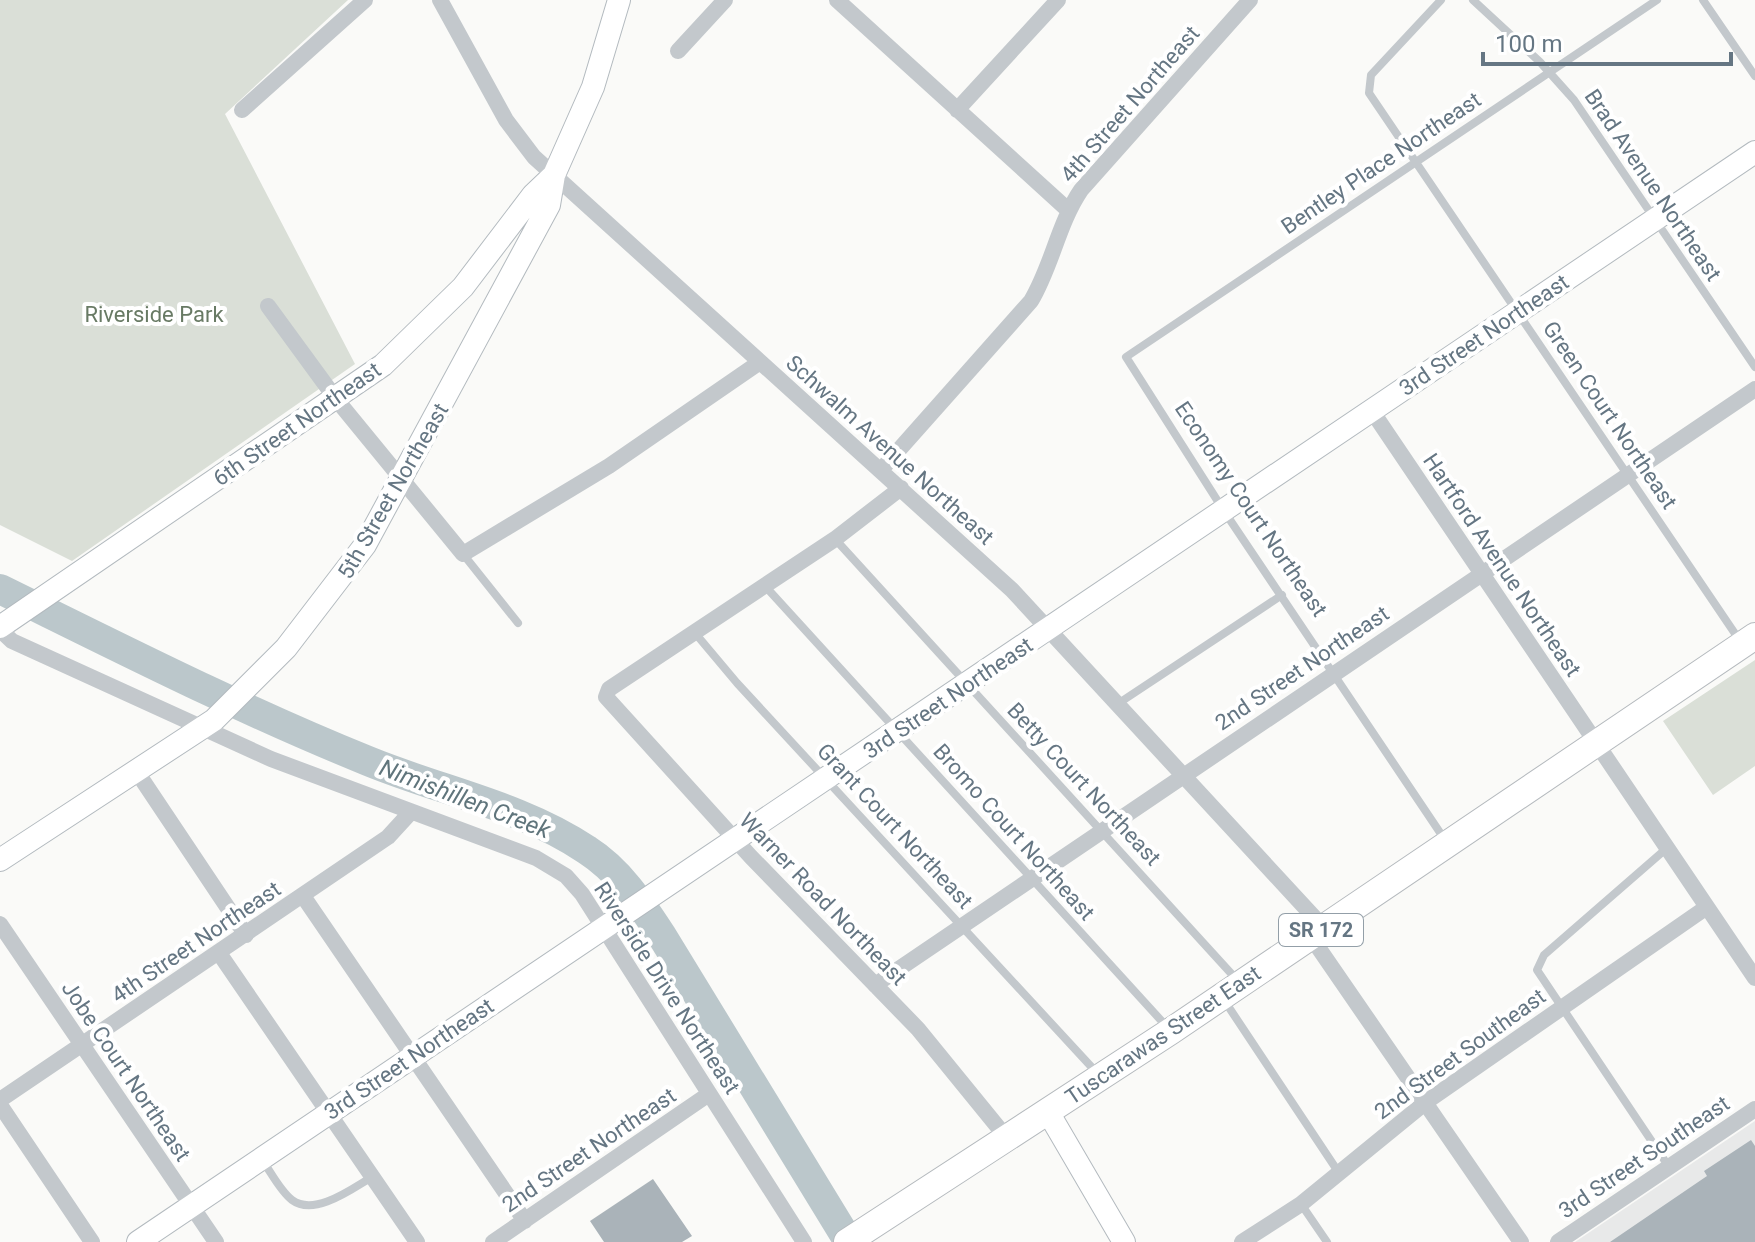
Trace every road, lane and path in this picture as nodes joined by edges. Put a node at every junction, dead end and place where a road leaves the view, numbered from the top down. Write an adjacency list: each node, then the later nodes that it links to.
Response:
1 (365, 0): 15 (street)
2 (440, 0): 19 (street, Schwalm Avenue Northeast)
3 (619, 0): 19 (street)
4 (725, 0): 12 (street)
5 (837, 0): 16 (street)
6 (1058, 0): 16 (street)
7 (1250, 0): 20 (street, 4th Street Northeast)
8 (1441, 0): 18 (lane, Green Court Northeast)
9 (1473, 0): 13 (lane, Brad Avenue Northeast)
10 (1657, 0): 13 (lane, Bentley Place Northeast)
11 (1703, 0): 14 (lane)
12 (678, 51)
13 (1549, 72): 18 (lane, Bentley Place Northeast); 21 (lane, Brad Avenue Northeast)
14 (1755, 76)
15 (242, 110)
16 (957, 110): 20 (street)
17 (1755, 152): 21 (street, 3rd Street Northeast)
18 (1414, 161): 23 (lane, Green Court Northeast); 24 (lane, Bentley Place Northeast)
19 (554, 175): 25 (street, Schwalm Avenue Northeast); 28 (street, 6th Street Northeast); 32 (street, 5th Street Northeast)
20 (1068, 210): 30 (street, 4th Street Northeast)
21 (1655, 219): 23 (street, 3rd Street Northeast); 26 (lane, Brad Avenue Northeast)
22 (268, 306): 28 (street)
23 (1518, 312): 29 (street, 3rd Street Northeast); 31 (lane, Green Court Northeast)
24 (1126, 357): 34 (lane, Economy Court Northeast)
25 (760, 362): 30 (street, Schwalm Avenue Northeast); 36 (street)
26 (1755, 367)
27 (1755, 389): 31 (street, 2nd Street Northeast)
28 (336, 399): 32 (street); 41 (street, 6th Street Northeast)
29 (1372, 411): 34 (street, 3rd Street Northeast); 37 (street, Hartford Avenue Northeast)
30 (881, 470): 33 (street, Schwalm Avenue Northeast)
31 (1628, 474): 37 (street, 2nd Street Northeast); 44 (lane, Green Court Northeast)
32 (403, 479): 36 (street); 48 (street, 5th Street Northeast)
33 (901, 488): 35 (street); 42 (street, Schwalm Avenue Northeast)
34 (1224, 511): 39 (lane, Economy Court Northeast); 42 (street, 3rd Street Northeast)
35 (835, 539): 38 (street); 46 (lane, Betty Court Northeast)
36 (463, 554): 40 (lane)
37 (1480, 575): 45 (street, 2nd Street Northeast); 50 (street, Hartford Avenue Northeast)
38 (765, 586): 43 (street); 49 (lane, Bromo Court Northeast)
39 (1282, 595): 45 (lane, Economy Court Northeast); 47 (lane)
40 (518, 623)
41 (2, 626): 48 (street, Riverside Drive Northeast)
42 (1051, 629): 46 (street, 3rd Street Northeast); 47 (street, Schwalm Avenue Northeast)
43 (695, 633): 53 (lane, Grant Court Northeast); 56 (street, Warner Road Northeast)
44 (1749, 641): 50 (main road, Tuscarawas Street East / SR 172)
45 (1335, 673): 52 (street, 2nd Street Northeast); 57 (lane, Economy Court Northeast)
46 (968, 686): 49 (street, 3rd Street Northeast); 55 (lane, Betty Court Northeast)
47 (1119, 703): 52 (street, Schwalm Avenue Northeast)
48 (208, 724): 51 (street, 5th Street Northeast); 54 (street, Riverside Drive Northeast)
49 (899, 732): 53 (street, 3rd Street Northeast); 60 (lane, Bromo Court Northeast)
50 (1596, 744): 57 (main road, Tuscarawas Street East / SR 172); 58 (street, Hartford Avenue Northeast)
51 (135, 769): 59 (street, 5th Street Northeast); 67 (street)
52 (1184, 774): 55 (street, 2nd Street Northeast); 66 (street, Schwalm Avenue Northeast)
53 (828, 779): 56 (street, 3rd Street Northeast); 65 (lane, Grant Court Northeast)
54 (410, 813): 61 (street, 4th Street Northeast); 64 (street, Riverside Drive Northeast)
55 (1102, 831): 60 (street, 2nd Street Northeast); 71 (lane, Betty Court Northeast)
56 (736, 839): 64 (street, 3rd Street Northeast); 70 (street, Warner Road Northeast)
57 (1448, 844): 66 (main road, Tuscarawas Street East / SR 172)
58 (1667, 848): 62 (street, Hartford Avenue Northeast); 72 (lane)
59 (0, 860)
60 (1033, 878): 65 (street, 2nd Street Northeast); 73 (lane, Bromo Court Northeast)
61 (303, 896): 67 (street, 4th Street Northeast); 75 (street)
62 (1707, 907): 69 (street, Hartford Avenue Northeast); 72 (street, 2nd Street Southeast)
63 (0, 924): 74 (street, Jobe Court Northeast)
64 (609, 924): 75 (street, 3rd Street Northeast); 77 (street, Riverside Drive Northeast)
65 (964, 926): 70 (street, 2nd Street Northeast); 76 (lane, Grant Court Northeast)
66 (1318, 932): 71 (main road, Tuscarawas Street East / SR 172); 78 (street, Schwalm Avenue Northeast)
67 (246, 935): 68 (street, 4th Street Northeast)
68 (219, 953): 74 (street, 4th Street Northeast); 82 (street)
69 (1755, 978)
70 (875, 985): 83 (street, Warner Road Northeast)
71 (1231, 991): 73 (main road, Tuscarawas Street East / SR 172); 86 (lane, Betty Court Northeast)
72 (1561, 1007): 78 (street, 2nd Street Southeast); 85 (lane)
73 (1171, 1031): 76 (main road, Tuscarawas Street East / SR 172)
74 (83, 1045): 79 (street, 4th Street Northeast); 89 (street, Jobe Court Northeast)
75 (412, 1057): 82 (street, 3rd Street Northeast); 90 (street)
76 (1101, 1078): 81 (main road, Tuscarawas Street East / SR 172)
77 (709, 1094): 90 (street, 2nd Street Northeast); 97 (street, Riverside Drive Northeast)
78 (1426, 1102): 86 (street, 2nd Street Southeast); 101 (street, Schwalm Avenue Northeast)
79 (0, 1103): 92 (street)
80 (1755, 1109): 85 (street, 3rd Street Southeast)
81 (1048, 1112): 83 (main road, Tuscarawas Street East / SR 172); 99 (street)
82 (330, 1114): 84 (street, 3rd Street Northeast); 87 (street)
83 (1006, 1137): 98 (main road, Tuscarawas Street East / SR 172)
84 (262, 1159): 87 (lane); 89 (street, 3rd Street Northeast)
85 (1669, 1168): 102 (street, 3rd Street Southeast)
86 (1339, 1173): 88 (street, 2nd Street Southeast)
87 (373, 1176): 95 (street)
88 (1301, 1204): 91 (street, 2nd Street Southeast); 100 (lane)
89 (192, 1206): 93 (street, 3rd Street Northeast); 94 (street, Jobe Court Northeast)
90 (525, 1221): 96 (street, 2nd Street Northeast)
91 (1246, 1241)
92 (92, 1242)
93 (138, 1242)
94 (216, 1242)
95 (417, 1242)
96 (493, 1242)
97 (804, 1242)
98 (847, 1242)
99 (1124, 1242)
100 (1327, 1242)
101 (1521, 1242)
102 (1558, 1242)

